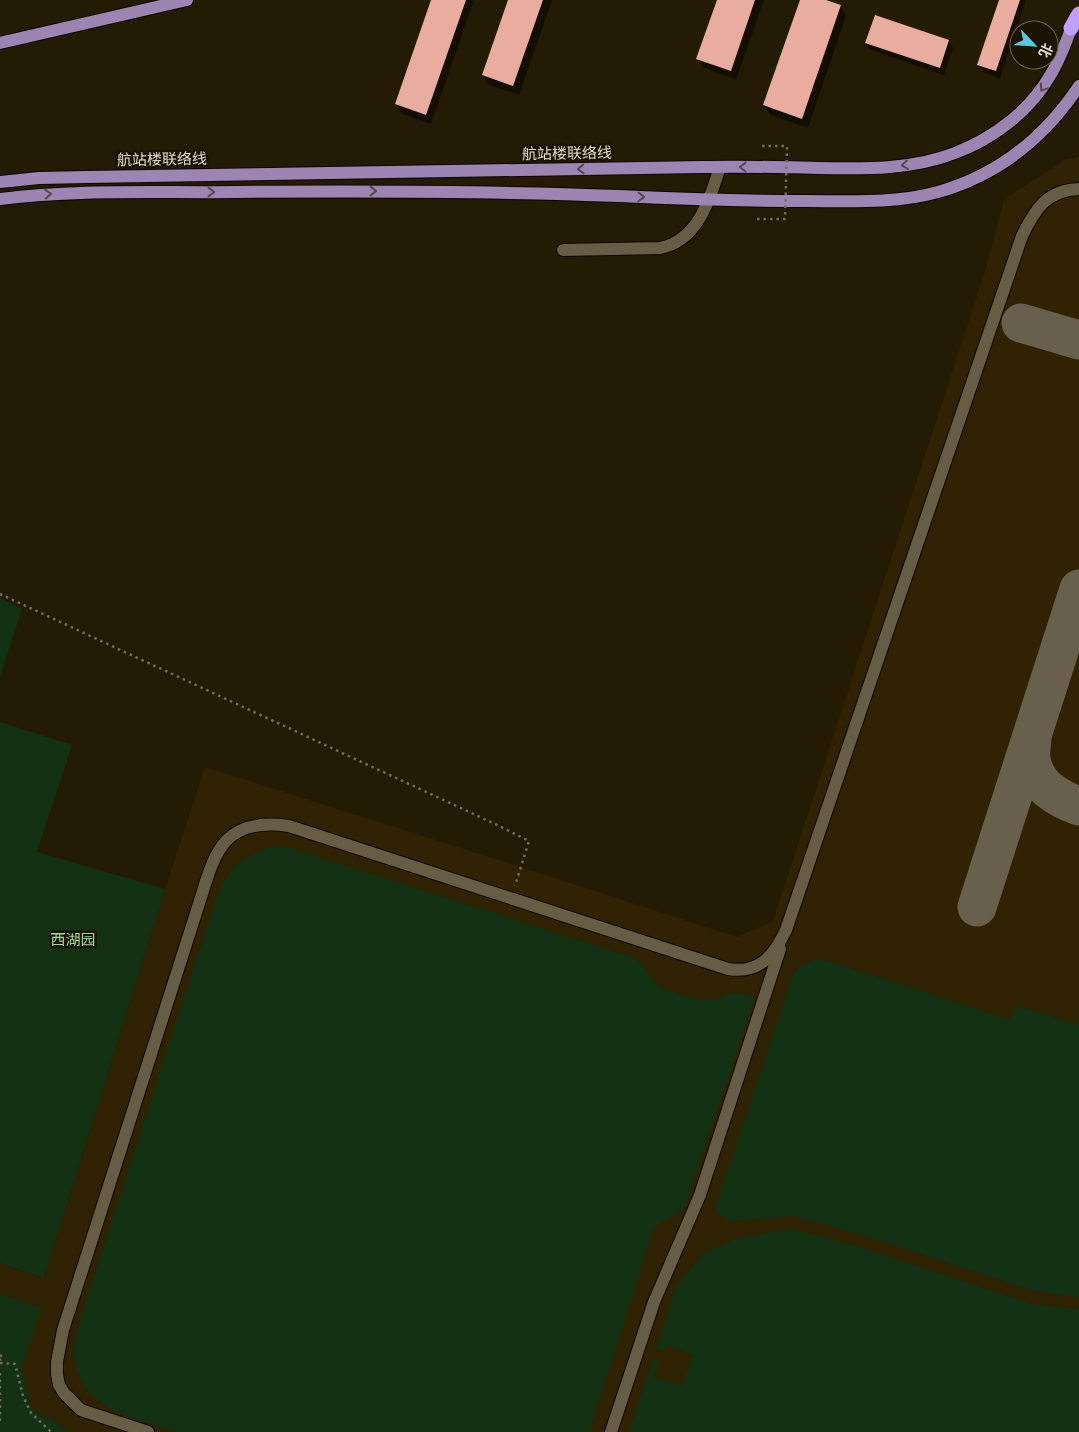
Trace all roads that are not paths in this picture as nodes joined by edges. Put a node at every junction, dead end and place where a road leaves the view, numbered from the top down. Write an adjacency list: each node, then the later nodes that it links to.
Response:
1 (186, 0): 5 (main road)
2 (1079, 7): 4 (main road, 航站楼联络线)
3 (1079, 14): 4 (highway)
4 (1071, 28): 7 (main road, 航站楼联络线, one-way to 7)
5 (0, 43)
6 (1079, 86): 11 (main road)
7 (720, 166): 8 (main road, 航站楼联络线, one-way to 8); 11 (lane)
8 (0, 182)
9 (1079, 189): 13 (lane)
10 (0, 199): 11 (main road, one-way to 11)
11 (709, 200): 12 (lane)
12 (563, 250)
13 (786, 930): 14 (lane); 15 (lane)
14 (148, 1432)
15 (611, 1432)

